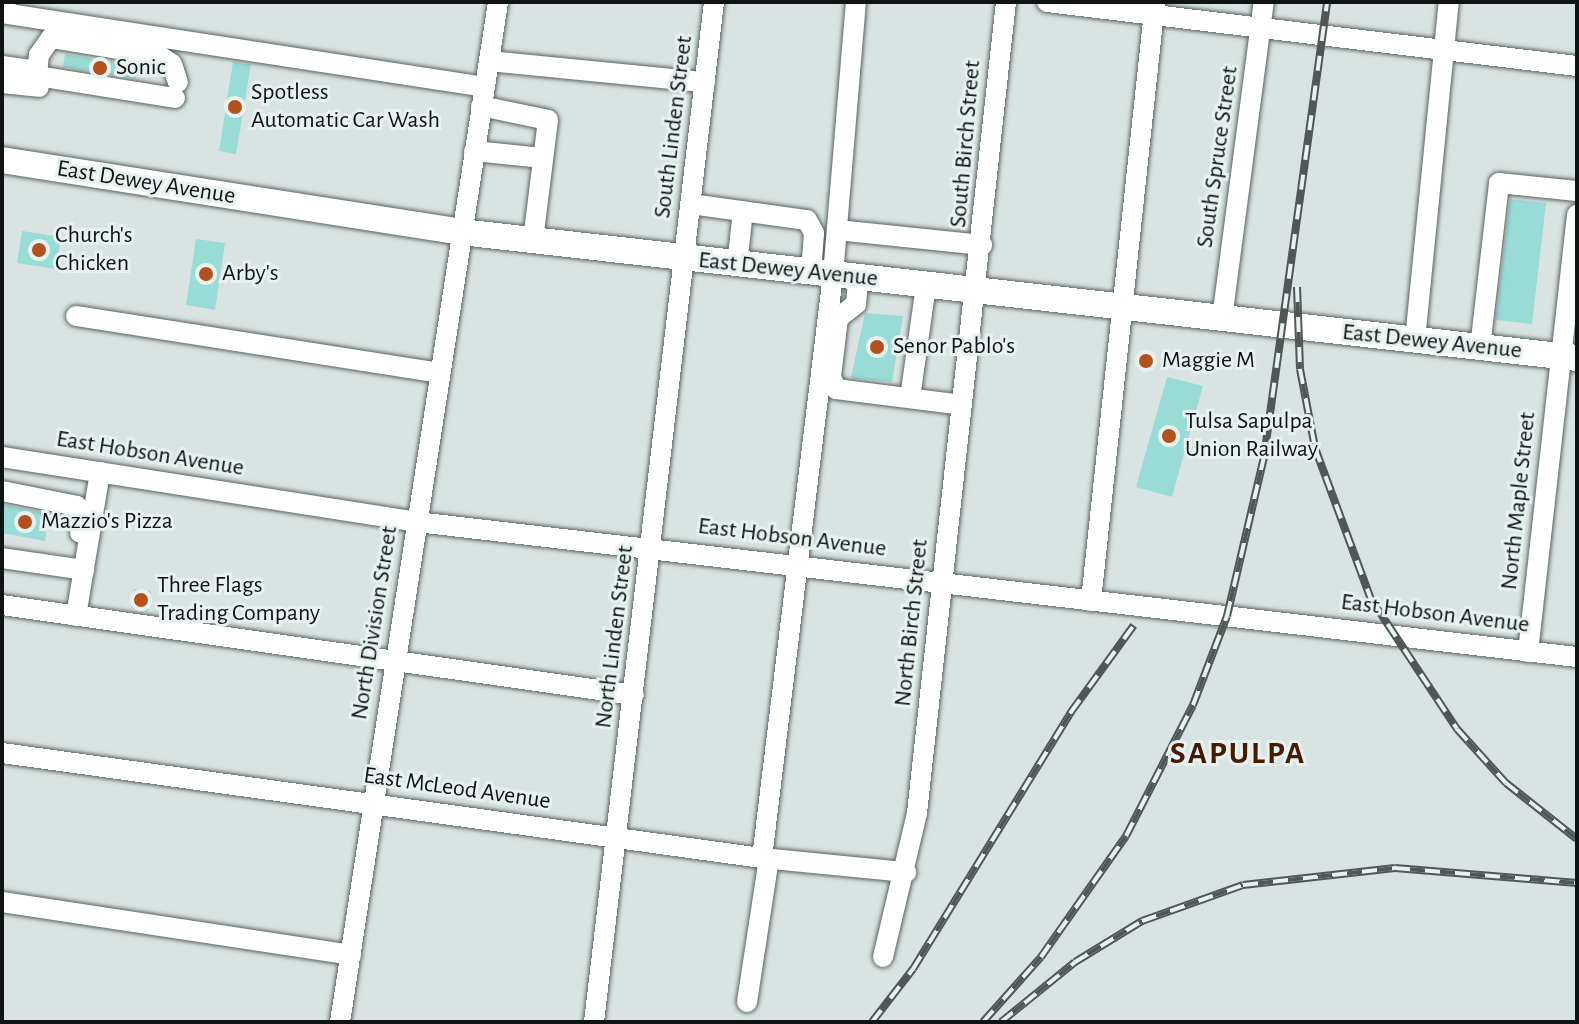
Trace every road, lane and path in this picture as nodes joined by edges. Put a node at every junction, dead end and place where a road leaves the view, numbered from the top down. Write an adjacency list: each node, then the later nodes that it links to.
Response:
1 (498, 2): 12 (street, North Division Street)
2 (714, 2): 16 (street, South Linden Street)
3 (856, 2): 26 (street)
4 (1006, 2): 29 (street, South Birch Street)
5 (1047, 2): 8 (street)
6 (1264, 2): 10 (street, South Spruce Street)
7 (1449, 2): 11 (street)
8 (1155, 8): 10 (street); 36 (street)
9 (2, 13): 18 (street)
10 (1262, 25): 11 (street); 38 (street, South Spruce Street)
11 (1444, 48): 14 (street); 39 (street)
12 (489, 61): 16 (street); 18 (street, North Division Street)
13 (2, 66): 15 (street)
14 (1577, 66)
15 (38, 79): 15 (street); 17 (street)
16 (705, 82): 23 (street, South Linden Street)
17 (2, 83)
18 (483, 97): 19 (street, North Division Street); 20 (street)
19 (474, 151): 20 (street); 27 (street, North Division Street)
20 (543, 158): 28 (street)
21 (2, 160): 27 (main road, East Dewey Avenue)
22 (1577, 191): 40 (street)
23 (691, 204): 24 (street); 31 (street, South Linden Street)
24 (743, 211): 32 (street); 33 (street)
25 (1577, 215): 30 (street, North Maple Street)
26 (837, 230): 29 (street); 33 (street)
27 (461, 232): 28 (main road, East Dewey Avenue); 42 (street, North Division Street)
28 (533, 240): 31 (main road, East Dewey Avenue)
29 (982, 245): 35 (street, South Birch Street)
30 (1575, 251): 41 (street, North Maple Street)
31 (685, 259): 32 (main road, East Dewey Avenue); 49 (street, North Linden Street)
32 (737, 265): 33 (main road, East Dewey Avenue)
33 (834, 276): 34 (main road, East Dewey Avenue); 43 (street); 51 (street)
34 (926, 286): 35 (main road, East Dewey Avenue); 43 (street)
35 (977, 292): 36 (main road, East Dewey Avenue); 44 (street, North Birch Street)
36 (1122, 308): 38 (main road, East Dewey Avenue); 54 (street)
37 (76, 316): 42 (street)
38 (1222, 319): 39 (main road, East Dewey Avenue)
39 (1415, 340): 40 (main road, East Dewey Avenue)
40 (1480, 348): 41 (main road, East Dewey Avenue)
41 (1569, 358): 57 (street, North Maple Street)
42 (438, 373): 48 (street, North Division Street)
43 (910, 398): 44 (street)
44 (962, 405): 53 (street, North Birch Street)
45 (2, 457): 46 (street, East Hobson Avenue)
46 (100, 472): 48 (street, East Hobson Avenue); 52 (street)
47 (2, 491): 52 (street)
48 (417, 522): 49 (street, East Hobson Avenue); 59 (street, North Division Street)
49 (653, 547): 51 (street, East Hobson Avenue); 60 (street, North Linden Street)
50 (2, 558): 52 (street)
51 (800, 566): 53 (street, East Hobson Avenue); 64 (street)
52 (79, 569): 56 (street)
53 (942, 584): 54 (street, East Hobson Avenue); 65 (street, North Birch Street)
54 (1091, 601): 57 (street, East Hobson Avenue)
55 (2, 605): 56 (street)
56 (76, 616): 59 (street)
57 (1528, 652): 58 (street, East Hobson Avenue)
58 (1577, 657)
59 (395, 663): 60 (street); 62 (street, North Division Street)
60 (634, 695): 63 (street, North Linden Street)
61 (2, 753): 62 (street, East McLeod Avenue)
62 (372, 804): 63 (street, East McLeod Avenue); 67 (street, North Division Street)
63 (616, 837): 64 (street, East McLeod Avenue); 71 (street, North Linden Street)
64 (765, 859): 65 (street, East McLeod Avenue); 69 (street)
65 (906, 872): 68 (street, North Birch Street)
66 (2, 902): 67 (street)
67 (351, 955): 70 (street, North Division Street)
68 (883, 957)
69 (747, 1002)
70 (340, 1022)
71 (594, 1022)

